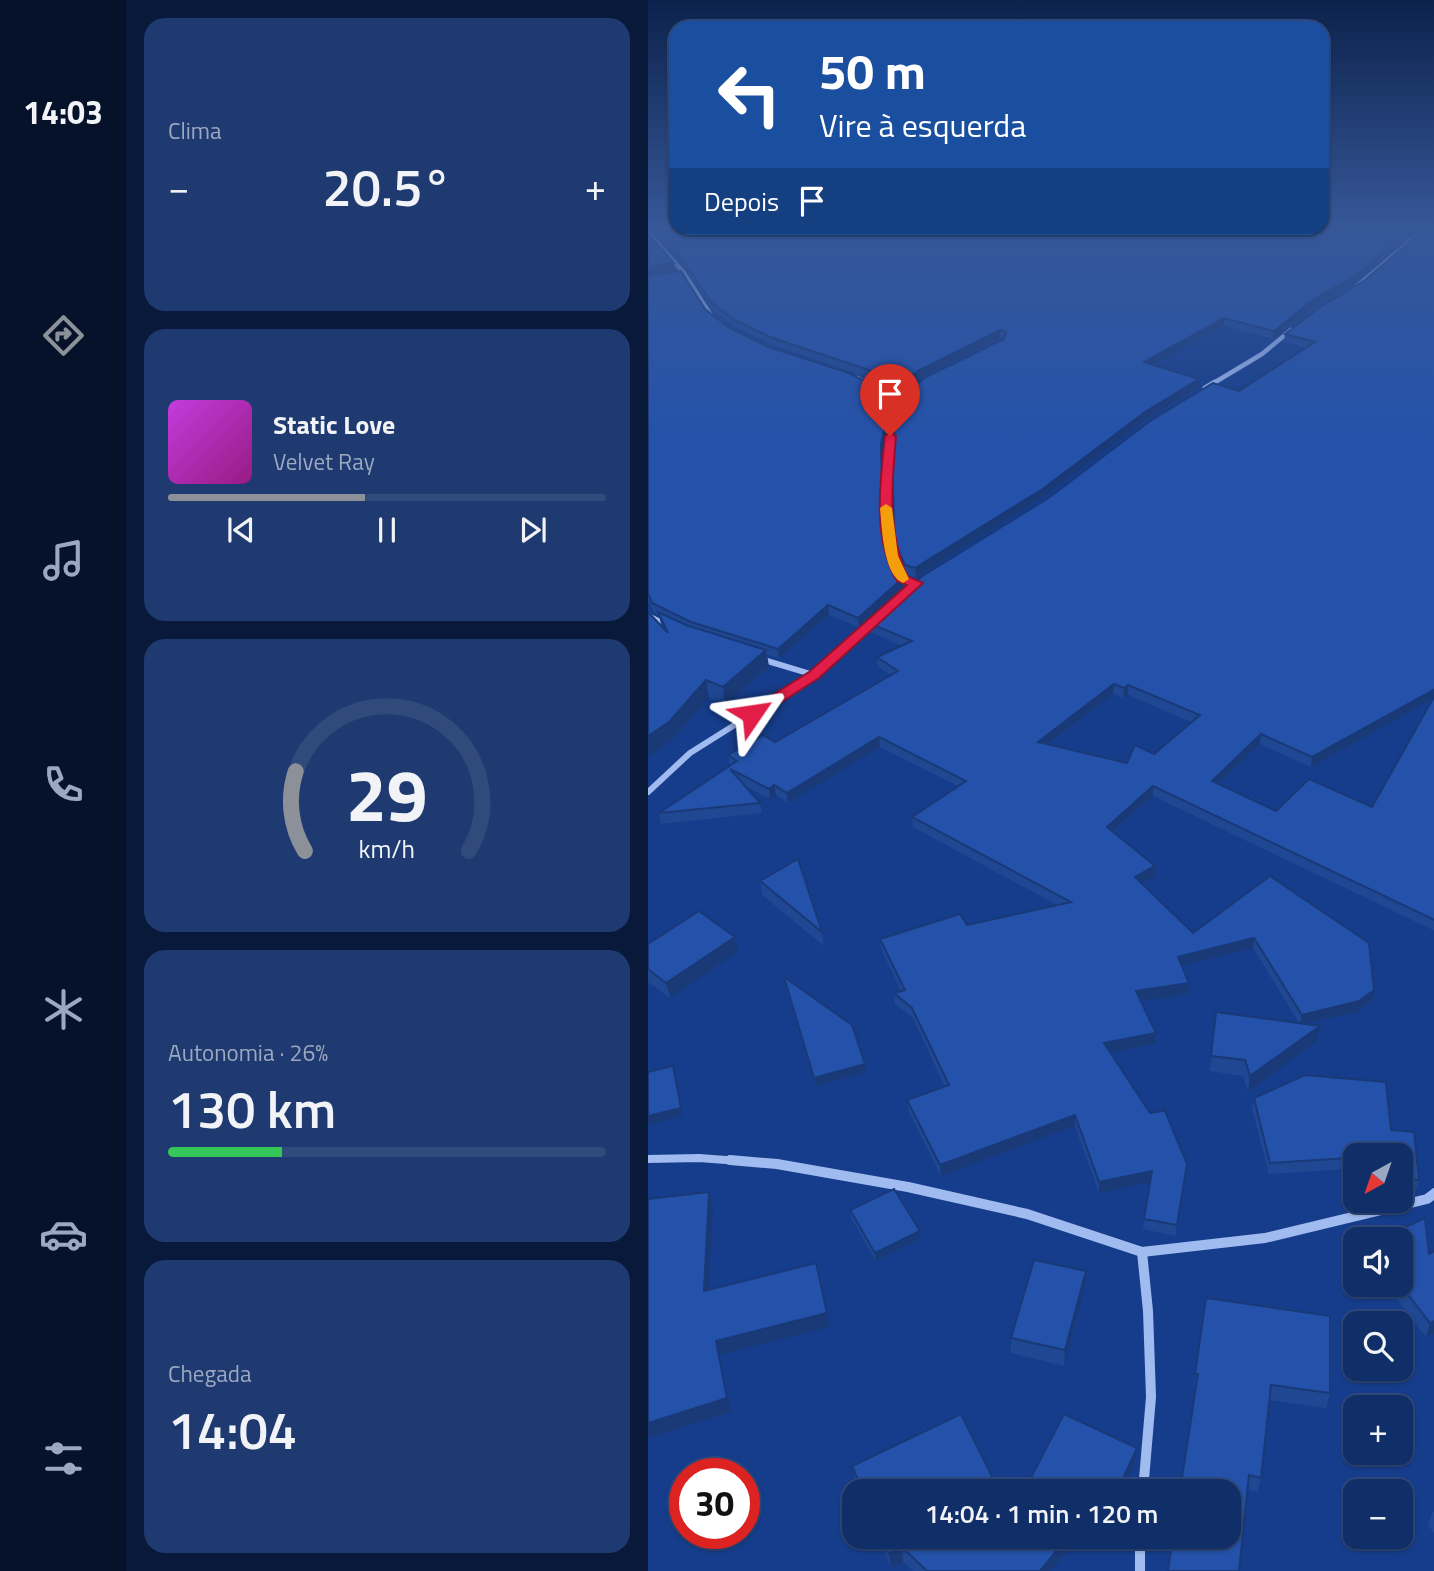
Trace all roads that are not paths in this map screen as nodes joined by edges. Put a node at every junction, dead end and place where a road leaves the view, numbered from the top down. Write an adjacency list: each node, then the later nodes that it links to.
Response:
1 (699, 298): 2 (street)
2 (722, 324)
3 (1294, 328): 6 (street)
4 (854, 376): 7 (street)
5 (918, 386): 7 (street)
6 (1194, 396)
7 (900, 399): 9 (street)
8 (927, 576): 9 (street)
9 (917, 583): 10 (street)
10 (906, 592)
11 (886, 611): 15 (street)
12 (648, 616): 13 (street)
13 (680, 632)
14 (753, 656): 15 (street)
15 (814, 675): 16 (street)
16 (648, 792)
17 (648, 1158): 19 (street)
18 (1434, 1193): 19 (street)
19 (1142, 1252): 20 (street)
20 (1144, 1479)
21 (1140, 1549): 22 (street)
22 (1140, 1571)

